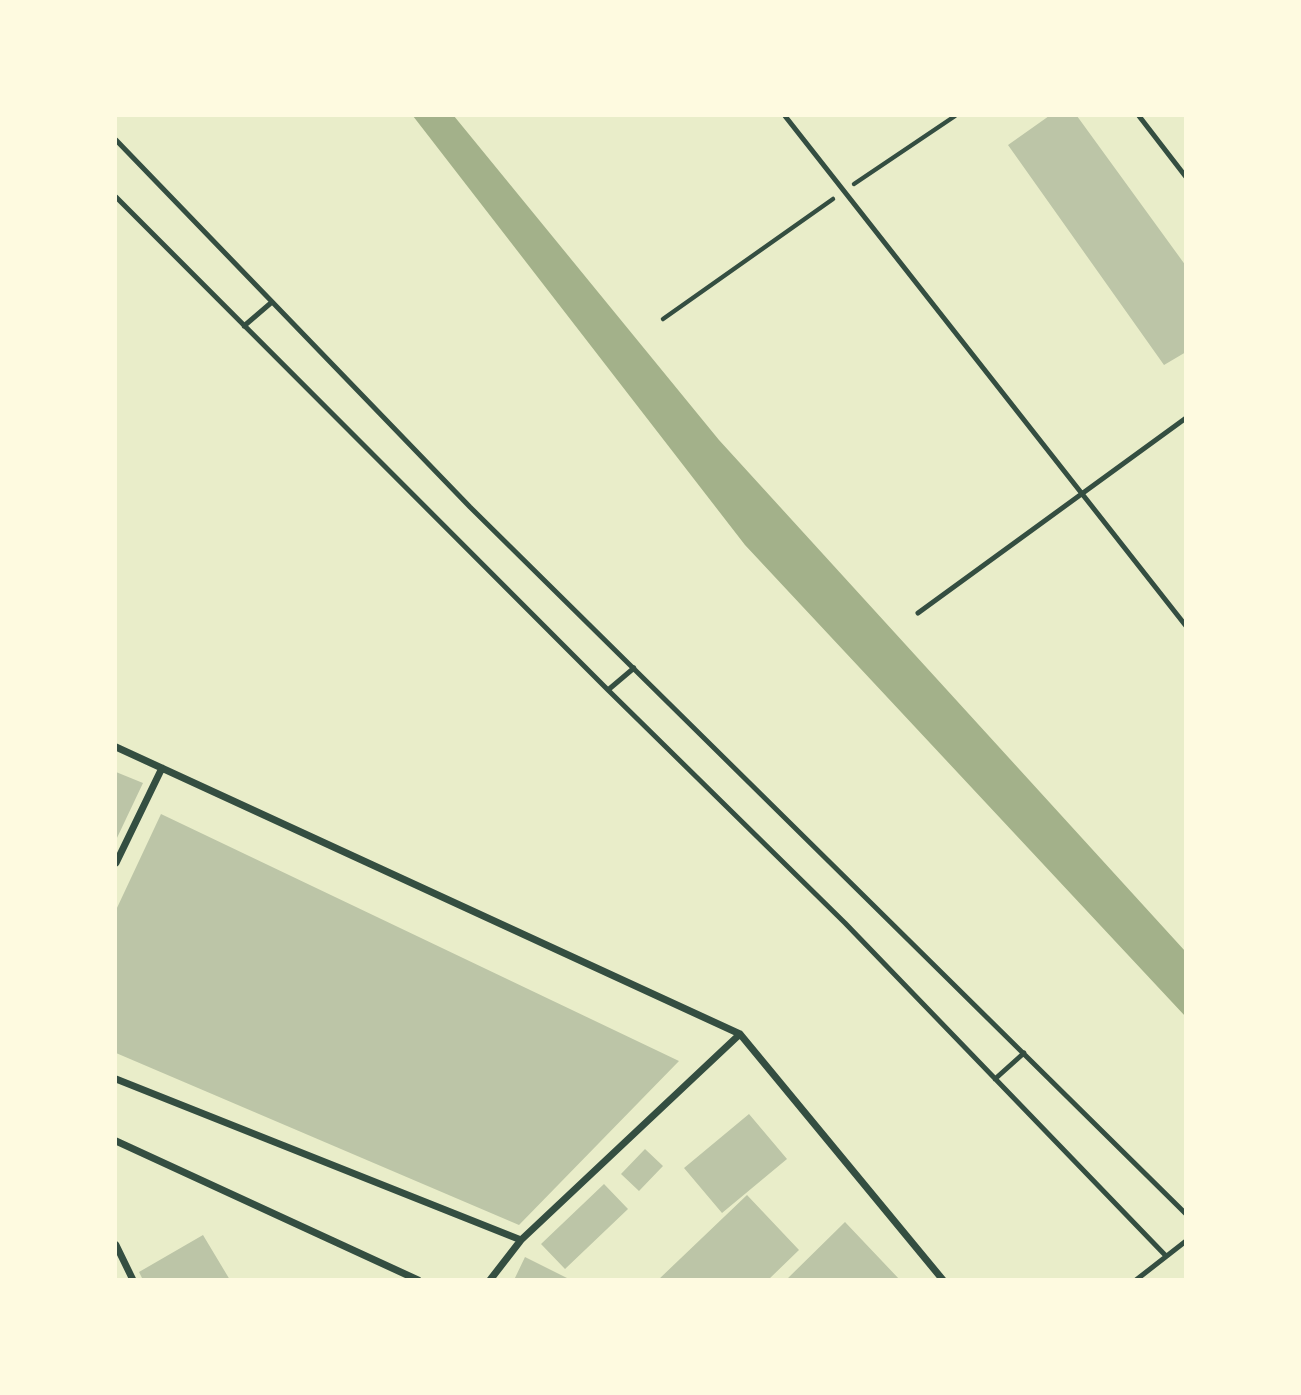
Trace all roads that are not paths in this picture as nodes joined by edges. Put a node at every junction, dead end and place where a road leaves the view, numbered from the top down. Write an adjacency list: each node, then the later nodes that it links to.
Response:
1 (785, 116): 9 (lane)
2 (1139, 116): 4 (lane)
3 (116, 140): 6 (lane)
4 (1185, 177)
5 (116, 197): 7 (lane)
6 (272, 302): 7 (lane); 12 (lane)
7 (244, 326): 13 (lane)
8 (1185, 418): 9 (lane)
9 (1081, 493): 10 (lane); 11 (lane)
10 (918, 613)
11 (1185, 626)
12 (634, 668): 13 (lane); 18 (lane)
13 (608, 690): 20 (lane)
14 (116, 747): 15 (street)
15 (162, 768): 16 (street); 17 (street)
16 (116, 863)
17 (740, 1034): 23 (street); 30 (street)
18 (1024, 1053): 20 (lane); 22 (lane)
19 (116, 1079): 23 (street)
20 (995, 1079): 26 (lane)
21 (116, 1141): 28 (street)
22 (1185, 1214)
23 (522, 1240): 29 (street)
24 (1185, 1241): 26 (lane)
25 (116, 1245): 27 (street)
26 (1166, 1256): 31 (lane)
27 (133, 1279)
28 (418, 1279)
29 (490, 1279)
30 (943, 1279)
31 (1136, 1279)

